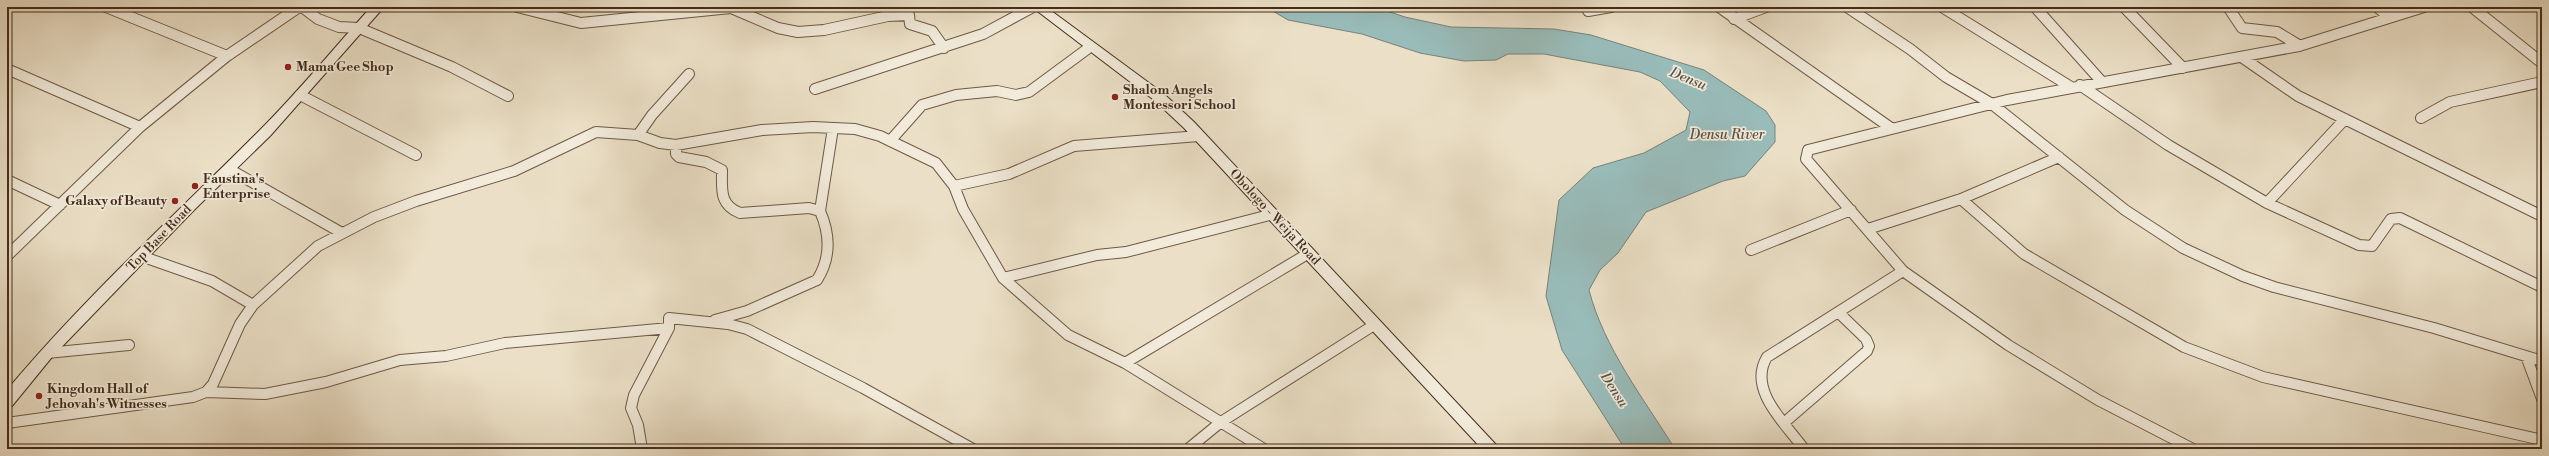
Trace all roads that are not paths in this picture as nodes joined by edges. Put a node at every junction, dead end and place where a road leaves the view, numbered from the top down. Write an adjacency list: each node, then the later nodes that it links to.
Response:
1 (106, 7): 28 (street)
2 (300, 7): 24 (street); 28 (street)
3 (378, 7): 24 (street, Top Base Road)
4 (517, 7): 19 (street)
5 (887, 7): 22 (street)
6 (1033, 7): 27 (street)
7 (1038, 7): 26 (street, Obologo - Weija Road)
8 (1611, 7): 20 (street)
9 (1719, 7): 23 (street)
10 (1766, 7): 23 (street)
11 (1847, 7): 40 (street)
12 (1942, 7): 36 (street)
13 (2035, 7): 34 (street)
14 (2124, 7): 31 (street)
15 (2228, 7): 25 (street)
16 (2377, 7): 21 (street)
17 (2424, 7): 21 (street)
18 (2472, 7): 30 (street)
19 (732, 8): 22 (street)
20 (1588, 11)
21 (2387, 15): 25 (street)
22 (887, 16): 27 (street)
23 (1734, 19): 45 (street)
24 (358, 28): 38 (street, Top Base Road); 39 (street)
25 (2300, 46): 29 (street)
26 (1090, 47): 47 (street, Obologo - Weija Road); 48 (street)
27 (944, 48): 37 (street)
28 (228, 56): 43 (street)
29 (2243, 58): 31 (street); 42 (street)
30 (2542, 63)
31 (2183, 68): 34 (street)
32 (7, 69): 43 (street)
33 (689, 74): 46 (street)
34 (2102, 82): 36 (street)
35 (2542, 82): 41 (street)
36 (2076, 86): 40 (street); 56 (street)
37 (815, 89)
38 (300, 95): 50 (street); 52 (street, Top Base Road)
39 (508, 96)
40 (1992, 104): 45 (street); 51 (street)
41 (2421, 118)
42 (2345, 119): 56 (street); 61 (street)
43 (140, 127): 57 (street)
44 (833, 128): 48 (street); 49 (street); 59 (street)
45 (1891, 128): 58 (street)
46 (638, 135): 49 (street); 63 (street)
47 (1199, 136): 54 (street); 60 (street, Obologo - Weija Road)
48 (890, 141): 54 (street)
49 (676, 145): 59 (street)
50 (416, 155)
51 (2059, 157): 55 (street); 78 (street)
52 (229, 169): 63 (street); 67 (street, Top Base Road)
53 (7, 180): 57 (street)
54 (954, 186): 69 (street)
55 (1961, 199): 62 (street); 87 (street)
56 (2267, 203): 70 (street)
57 (60, 205): 66 (street)
58 (1851, 210): 62 (street); 64 (street)
59 (820, 211): 73 (street)
60 (1273, 214): 65 (street, Obologo - Weija Road); 69 (street)
61 (2542, 216)
62 (1868, 229): 68 (street)
63 (342, 233): 71 (street)
64 (1750, 250)
65 (1309, 253): 74 (street, Obologo - Weija Road); 80 (street)
66 (7, 256)
67 (141, 256): 71 (street); 77 (street, Top Base Road)
68 (1903, 271): 72 (street); 94 (street)
69 (1003, 278): 80 (street)
70 (2542, 288)
71 (253, 305): 81 (street)
72 (1839, 313): 85 (street); 85 (street)
73 (709, 322): 75 (street); 89 (street)
74 (1374, 325): 84 (street); 92 (street, Obologo - Weija Road)
75 (669, 328): 81 (street); 88 (street)
76 (129, 345): 77 (street)
77 (47, 353): 82 (street, Top Base Road)
78 (2526, 356): 79 (street); 83 (street)
79 (2542, 361)
80 (1125, 363): 84 (street)
81 (206, 392): 86 (street)
82 (9, 397)
83 (2542, 399)
84 (1221, 422): 90 (street); 91 (street)
85 (1785, 422): 93 (street)
86 (7, 423)
87 (2542, 440)
88 (642, 449)
89 (973, 449)
90 (1188, 449)
91 (1264, 449)
92 (1492, 449)
93 (1804, 449)
94 (2193, 449)

